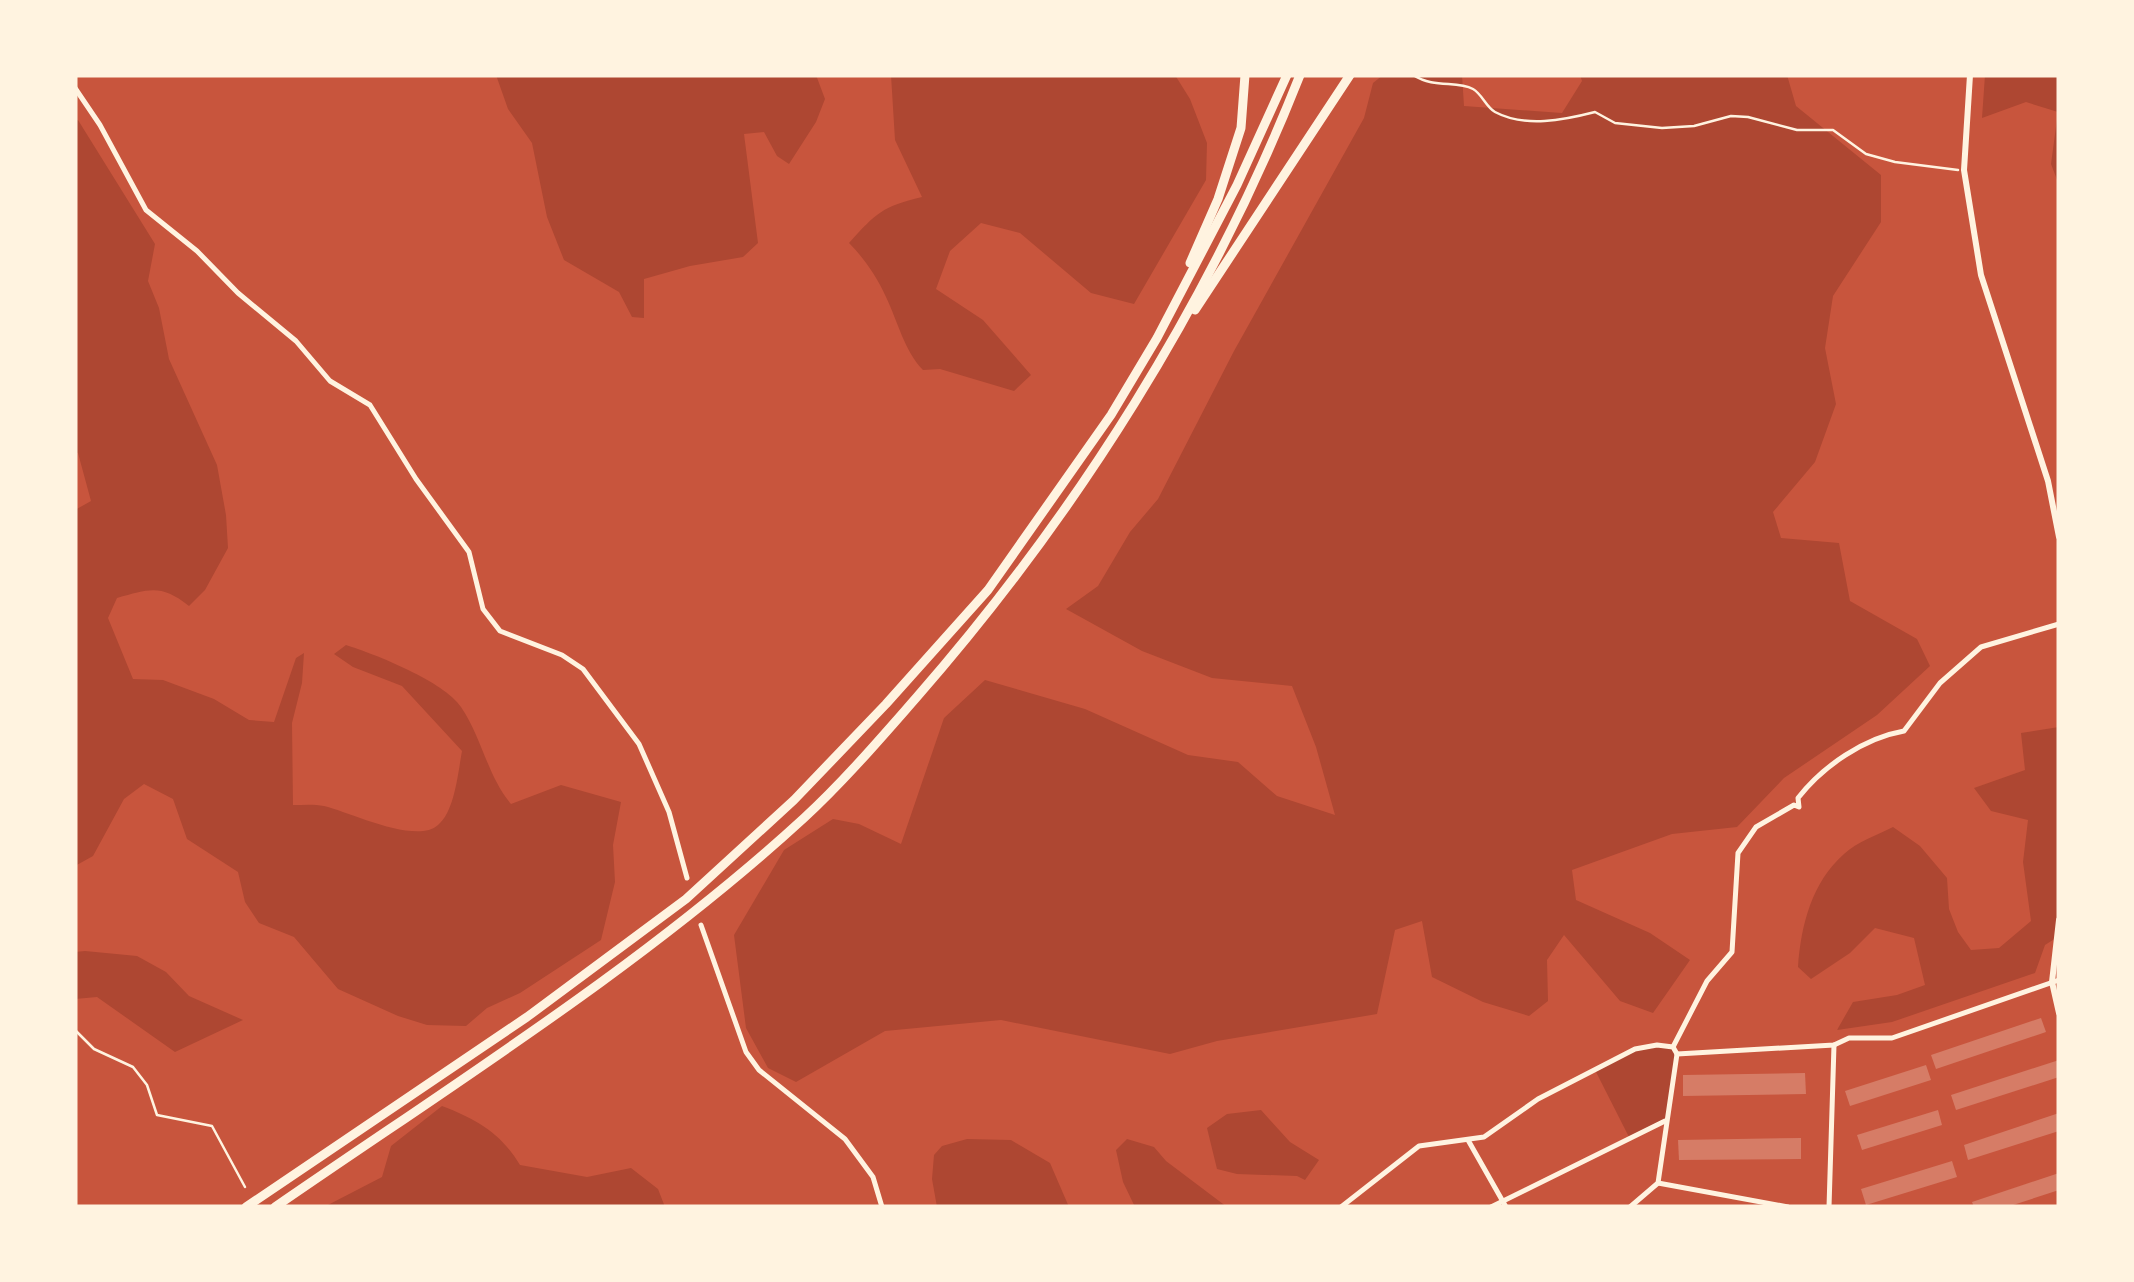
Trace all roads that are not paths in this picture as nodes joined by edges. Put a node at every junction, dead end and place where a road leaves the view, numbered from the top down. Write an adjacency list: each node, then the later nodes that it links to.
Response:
1 (1244, 75): 7 (highway)
2 (1287, 75): 7 (highway)
3 (1300, 75): 8 (highway)
4 (1350, 75): 8 (highway)
5 (1970, 75): 9 (street)
6 (75, 88): 11 (street)
7 (1157, 338): 24 (highway)
8 (1168, 349): 25 (highway)
9 (2059, 537)
10 (2059, 624): 18 (street)
11 (688, 878)
12 (2059, 920): 14 (street)
13 (700, 926): 26 (street)
14 (2055, 981): 15 (street); 17 (street)
15 (2059, 1013)
16 (75, 1030): 22 (lane)
17 (1834, 1044): 18 (street); 31 (street)
18 (1675, 1050): 19 (street); 20 (street)
19 (1665, 1122): 21 (street); 23 (street)
20 (1468, 1140): 23 (street); 27 (street)
21 (1658, 1183): 29 (street); 30 (street)
22 (245, 1187)
23 (1504, 1204): 28 (street)
24 (246, 1207)
25 (274, 1207)
26 (882, 1207)
27 (1341, 1207)
28 (1491, 1207)
29 (1630, 1207)
30 (1788, 1207)
31 (1829, 1207)

